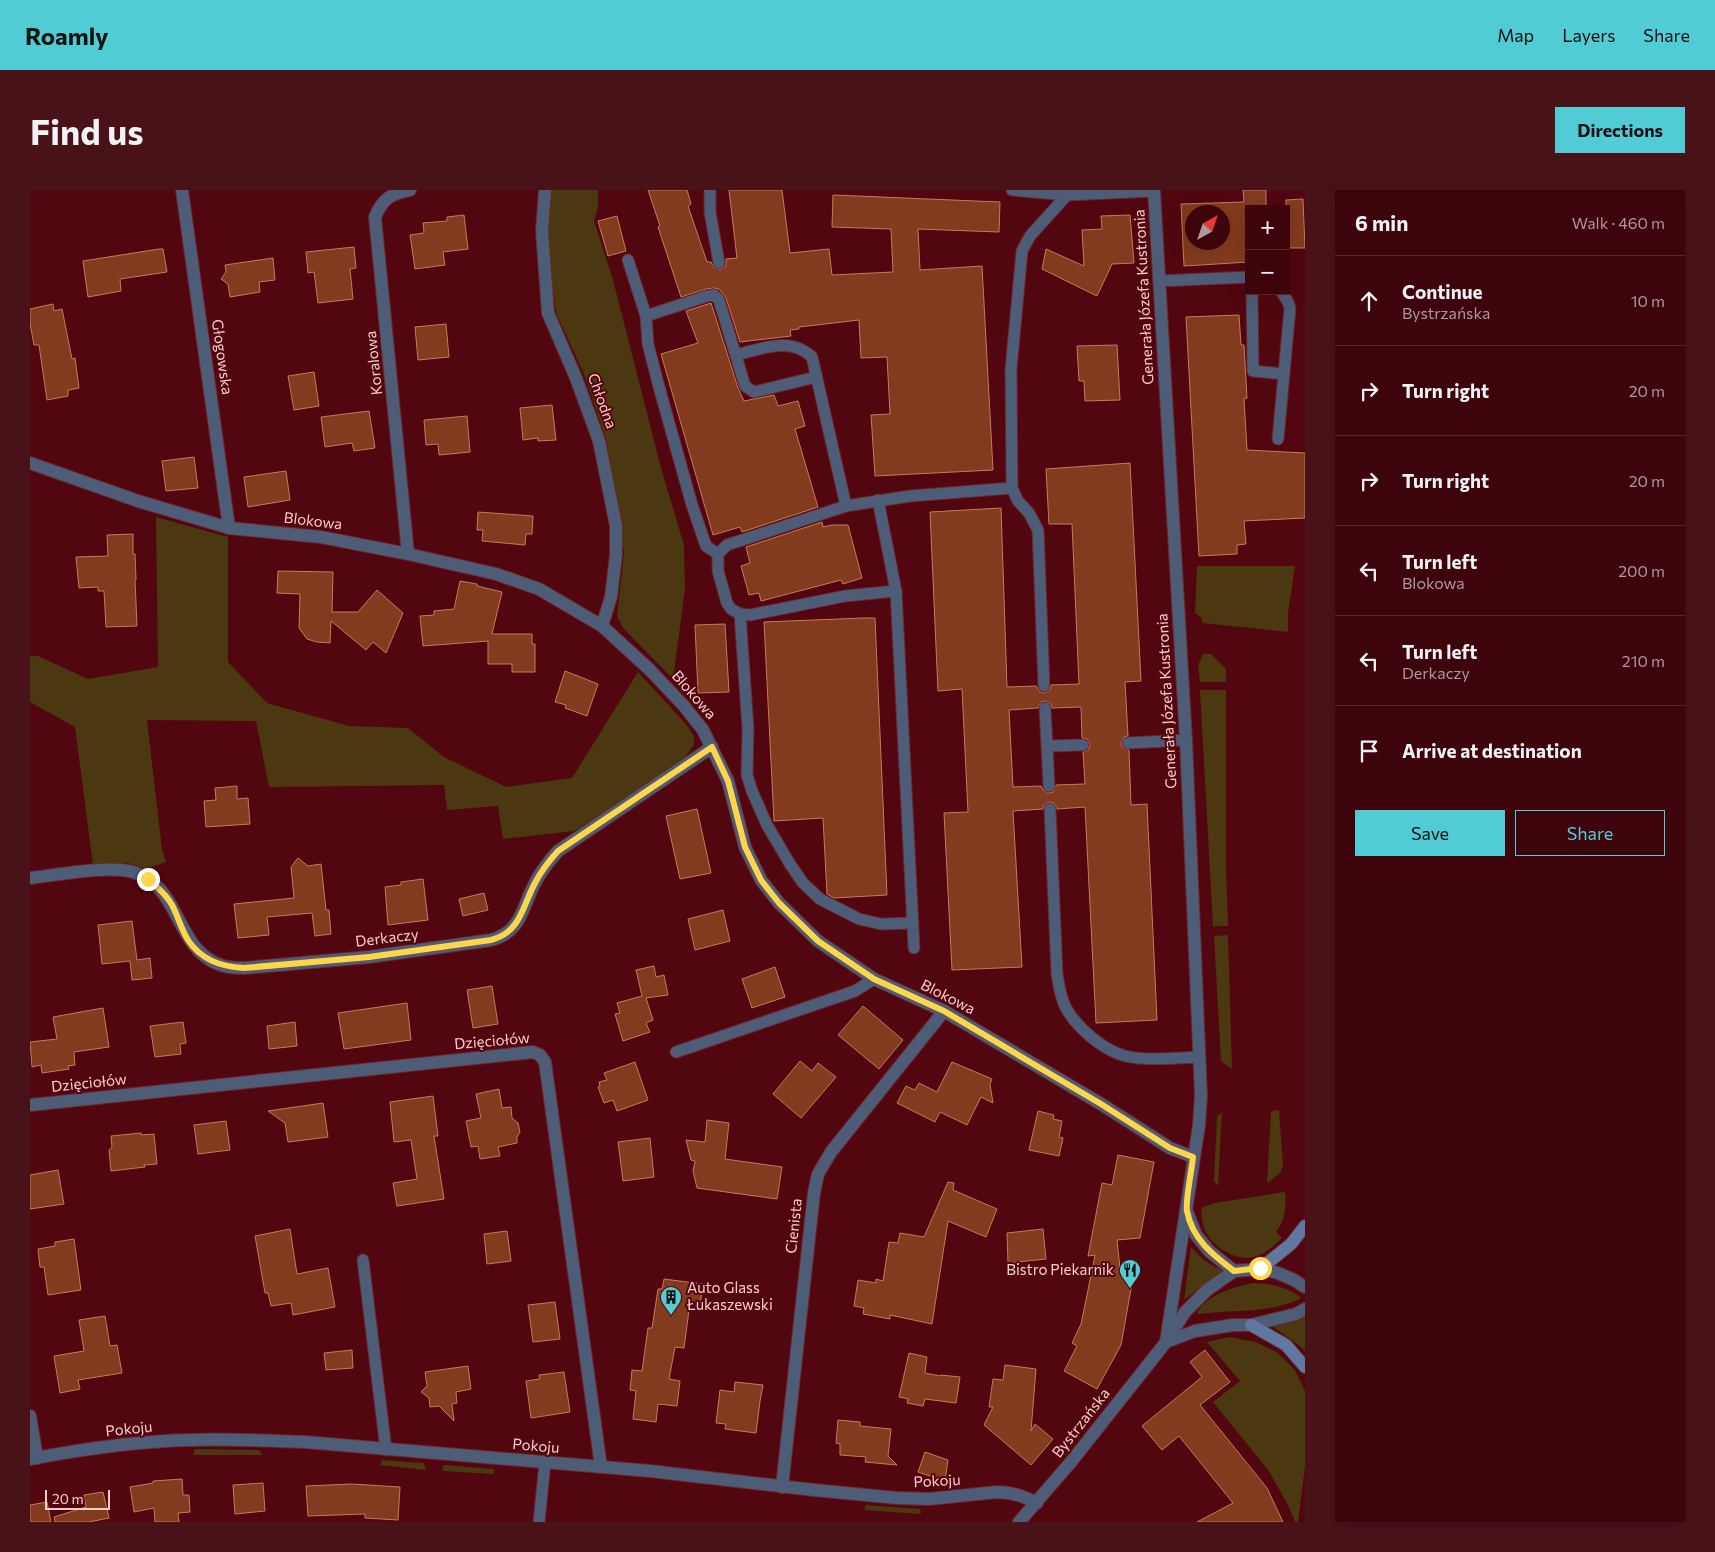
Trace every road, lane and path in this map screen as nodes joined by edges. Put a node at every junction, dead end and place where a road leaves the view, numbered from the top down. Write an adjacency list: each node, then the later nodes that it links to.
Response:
1 (182, 190): 23 (street, Głogowska)
2 (410, 190): 24 (street, Koralowa)
3 (545, 190): 28 (street, Chłodna)
4 (710, 190): 9 (lane)
5 (1012, 190): 7 (lane)
6 (1154, 191): 7 (lane); 11 (street, Generała Józefa Kustronia)
7 (1067, 195): 20 (lane)
8 (628, 260): 14 (lane)
9 (719, 263)
10 (1245, 278): 11 (lane)
11 (1159, 281): 31 (street, Generała Józefa Kustronia)
12 (1252, 295): 16 (lane)
13 (1284, 295): 16 (lane)
14 (646, 316): 15 (lane); 25 (lane)
15 (736, 355): 17 (lane); 17 (lane)
16 (1284, 374): 18 (lane)
17 (816, 377): 22 (lane)
18 (1278, 439)
19 (30, 463): 23 (street, Blokowa)
20 (1012, 488): 21 (lane); 29 (lane)
21 (878, 500): 22 (lane); 26 (lane)
22 (846, 506): 25 (lane)
23 (229, 528): 24 (street, Blokowa)
24 (408, 554): 28 (street, Blokowa)
25 (718, 554): 27 (lane)
26 (896, 591): 27 (lane); 39 (lane)
27 (740, 614): 39 (lane)
28 (602, 626): 35 (street, Blokowa)
29 (1044, 686)
30 (1045, 708): 34 (lane)
31 (1186, 740): 32 (lane); 44 (street, Generała Józefa Kustronia)
32 (1128, 743)
33 (1083, 745): 34 (lane)
34 (1048, 746): 36 (lane)
35 (712, 747): 38 (street, Derkaczy); 41 (street, Blokowa)
36 (1049, 786)
37 (1050, 809): 44 (lane)
38 (30, 878)
39 (913, 923): 40 (lane)
40 (914, 948)
41 (874, 979): 42 (street, Blokowa); 43 (lane)
42 (944, 1011): 46 (street, Blokowa); 62 (street, Cienista)
43 (676, 1052)
44 (1199, 1057): 46 (street, Generała Józefa Kustronia)
45 (30, 1105): 61 (street, Dzięciołów)
46 (1193, 1157): 47 (street, Generała Józefa Kustronia)
47 (1186, 1210): 51 (street, Generała Józefa Kustronia); 55 (street, Generała Józefa Kustronia)
48 (1305, 1226): 50 (main road)
49 (363, 1260): 58 (lane)
50 (1260, 1268): 51 (street, Bystrzańska); 52 (street, Bystrzańska)
51 (1234, 1271): 55 (street, Bystrzańska)
52 (1305, 1288)
53 (1305, 1309): 54 (street)
54 (1251, 1325): 55 (street); 56 (main road)
55 (1166, 1342): 63 (street, Bystrzańska)
56 (1305, 1367)
57 (30, 1416): 59 (street)
58 (386, 1450): 59 (street, Pokoju); 60 (street, Pokoju)
59 (33, 1458)
60 (545, 1463): 61 (street, Pokoju); 64 (lane)
61 (601, 1467): 62 (street, Pokoju)
62 (782, 1486): 63 (street, Pokoju)
63 (1037, 1503): 65 (street, Bystrzańska)
64 (539, 1522)
65 (1019, 1522)

